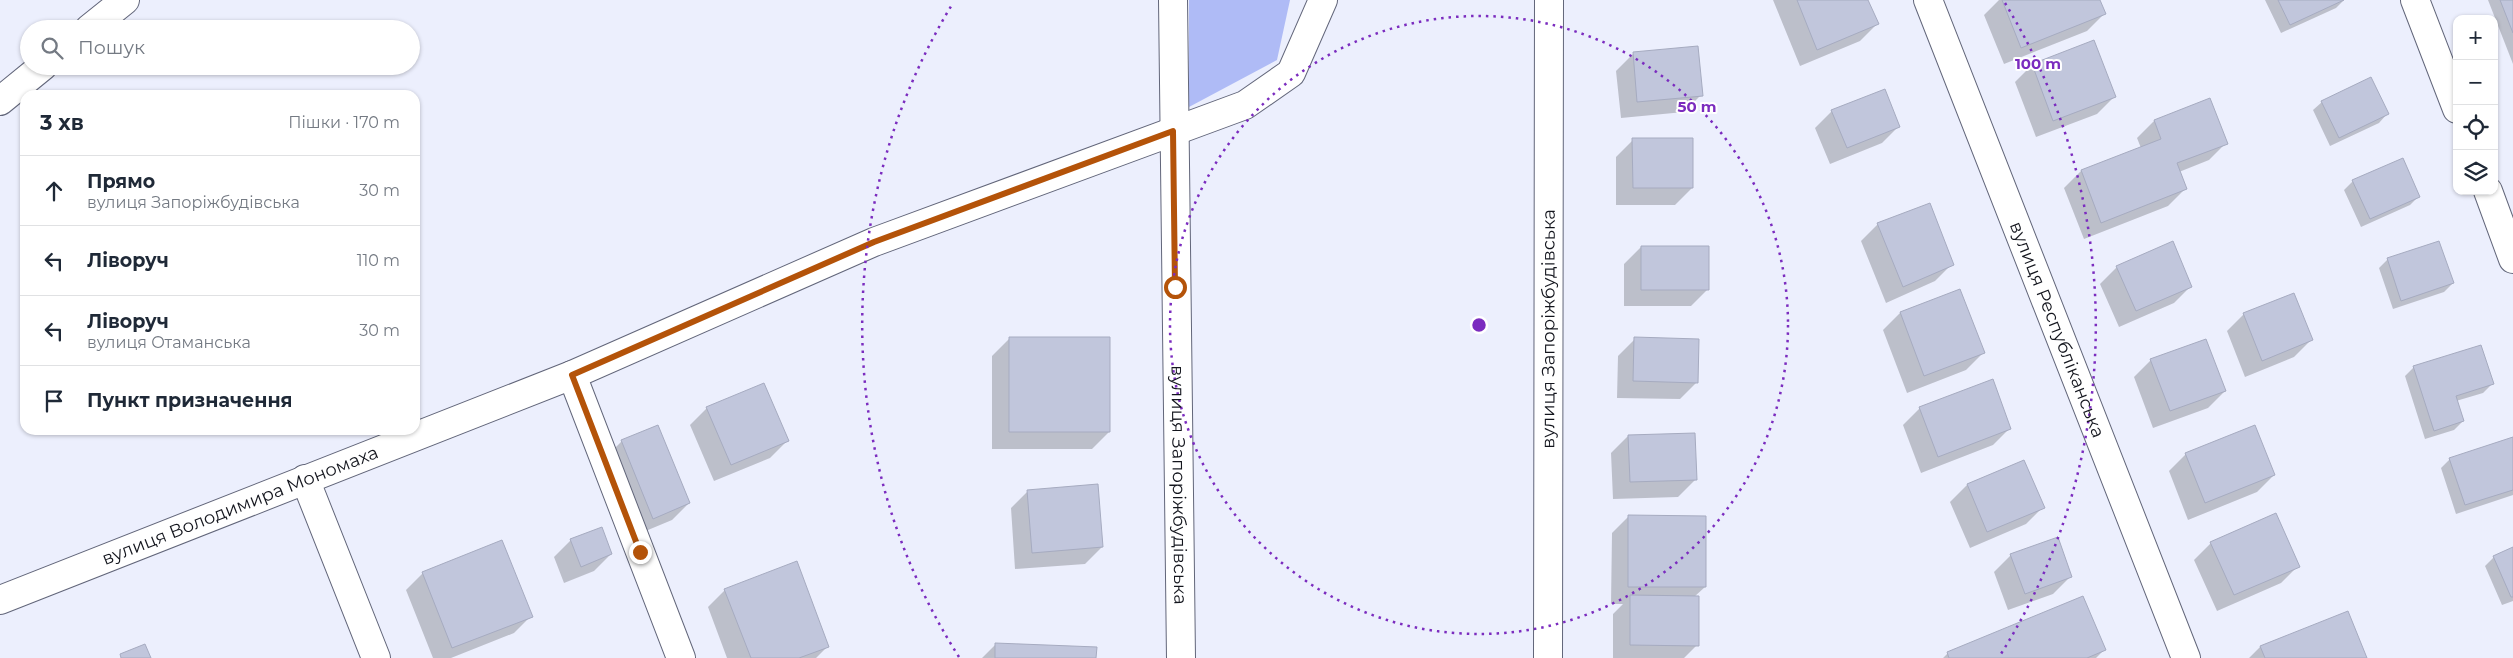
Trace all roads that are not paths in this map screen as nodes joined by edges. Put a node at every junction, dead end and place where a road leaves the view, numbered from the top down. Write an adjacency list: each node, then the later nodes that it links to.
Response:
1 (125, 0): 7 (street)
2 (1173, 0): 11 (street, вулиця Запоріжбудівська)
3 (1323, 0): 11 (street, вулиця Володимира Мономаха)
4 (1549, 0): 22 (street, вулиця Запоріжбудівська)
5 (1928, 0): 23 (street, вулиця Республіканська)
6 (2416, 0): 10 (street)
7 (100, 20)
8 (32, 75): 9 (street)
9 (0, 101)
10 (2455, 105)
11 (1173, 131): 14 (street, вулиця Володимира Мономаха); 21 (street, вулиця Запоріжбудівська)
12 (2489, 195): 13 (street)
13 (2513, 258)
14 (572, 375): 15 (street, вулиця Володимира Мономаха); 20 (street)
15 (420, 434)
16 (418, 435): 17 (street, вулиця Володимира Мономаха)
17 (305, 479): 18 (street, вулиця Володимира Мономаха); 19 (street)
18 (0, 600)
19 (376, 658)
20 (680, 658)
21 (1180, 658)
22 (1548, 658)
23 (2186, 658)

